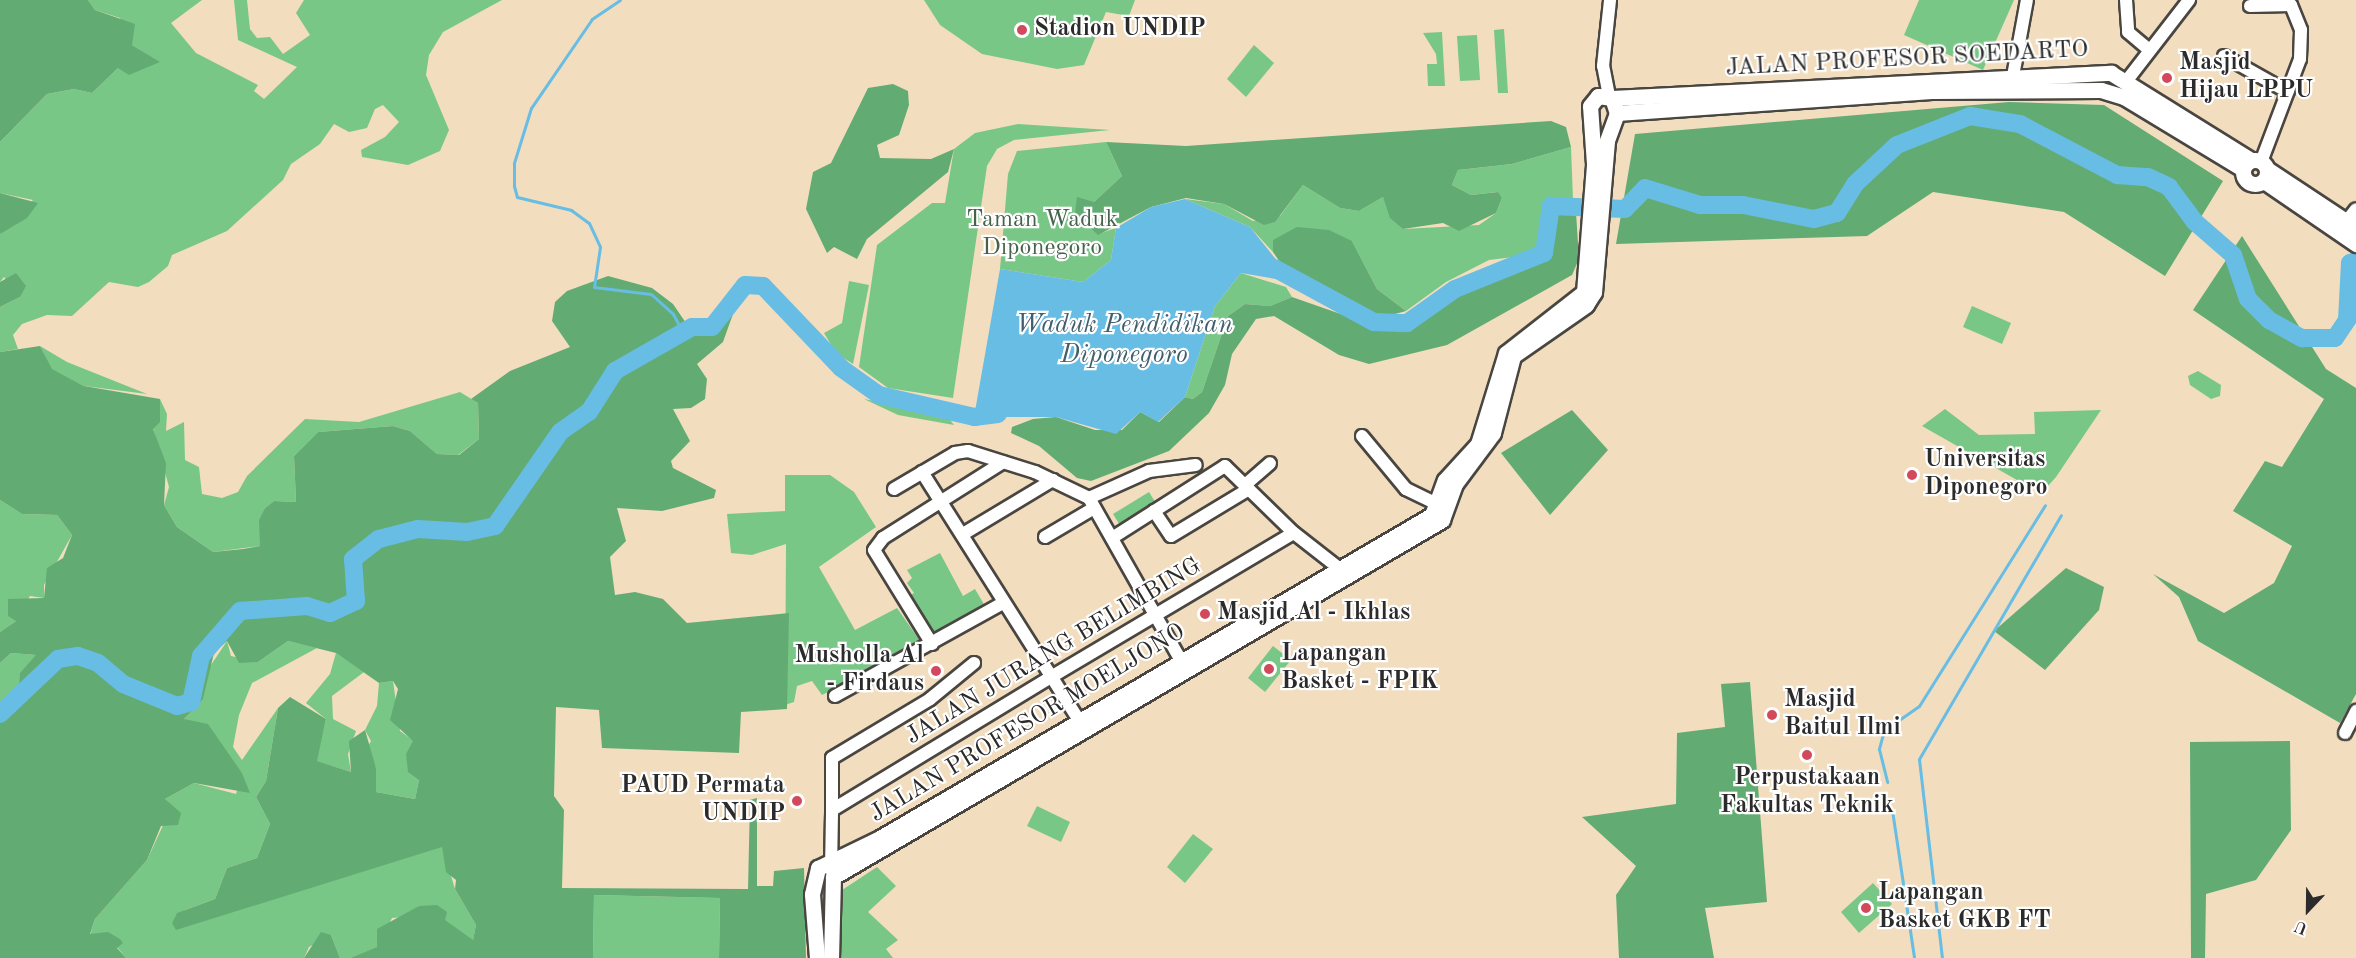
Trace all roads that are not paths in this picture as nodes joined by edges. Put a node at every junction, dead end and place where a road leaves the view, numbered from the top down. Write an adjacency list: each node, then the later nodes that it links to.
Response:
1 (1610, 0): 12 (street)
2 (2027, 0): 8 (street)
3 (2126, 0): 6 (street)
4 (2188, 0): 6 (street)
5 (2250, 6): 10 (street)
6 (2147, 48): 9 (street)
7 (2224, 56): 10 (street)
8 (2013, 76): 9 (street, JALAN PROFESOR SOEDARTO); 12 (street, JALAN PROFESOR SOEDARTO)
9 (2128, 80): 11 (street); 15 (street, JALAN PROFESOR SOEDARTO)
10 (2288, 92): 15 (street)
11 (2117, 93): 12 (street, JALAN PROFESOR SOEDARTO); 15 (street, JALAN PROFESOR SOEDARTO)
12 (1610, 105): 13 (street); 13 (street); 14 (street)
13 (1593, 118): 14 (street)
14 (1600, 161): 28 (street)
15 (2257, 168): 17 (street, JALAN PROFESOR SOEDARTO); 17 (street, JALAN PROFESOR SOEDARTO)
16 (2356, 208): 17 (street)
17 (2353, 234)
18 (1362, 436): 28 (street)
19 (1003, 462): 22 (street); 23 (street); 26 (street)
20 (1270, 463): 24 (street)
21 (1196, 465): 27 (street)
22 (922, 472): 25 (street); 26 (street)
23 (1053, 480): 27 (street); 31 (street)
24 (1247, 487): 29 (street); 29 (street); 30 (street)
25 (894, 489)
26 (943, 503): 31 (street); 37 (street)
27 (1092, 503): 32 (street); 33 (street)
28 (1444, 508): 34 (street, JALAN PROFESOR MOELJONO); 39 (street)
29 (1154, 511): 33 (street)
30 (1294, 533): 34 (street); 36 (street, JALAN JURANG BELIMBING)
31 (963, 534): 35 (street)
32 (1045, 537)
33 (1112, 538): 36 (street)
34 (1340, 569): 39 (street, JALAN PROFESOR MOELJONO)
35 (1003, 603): 37 (street); 40 (street)
36 (1154, 616): 39 (street); 40 (street, JALAN JURANG BELIMBING)
37 (932, 644): 41 (street)
38 (974, 663): 45 (street)
39 (1183, 665): 43 (street)
40 (1051, 677): 43 (street); 45 (street, JALAN JURANG BELIMBING)
41 (835, 696)
42 (2356, 711): 44 (street)
43 (1081, 724): 46 (street)
44 (2345, 733)
45 (832, 810): 46 (street)
46 (831, 869): 47 (street); 48 (street)
47 (817, 958)
48 (831, 958)

